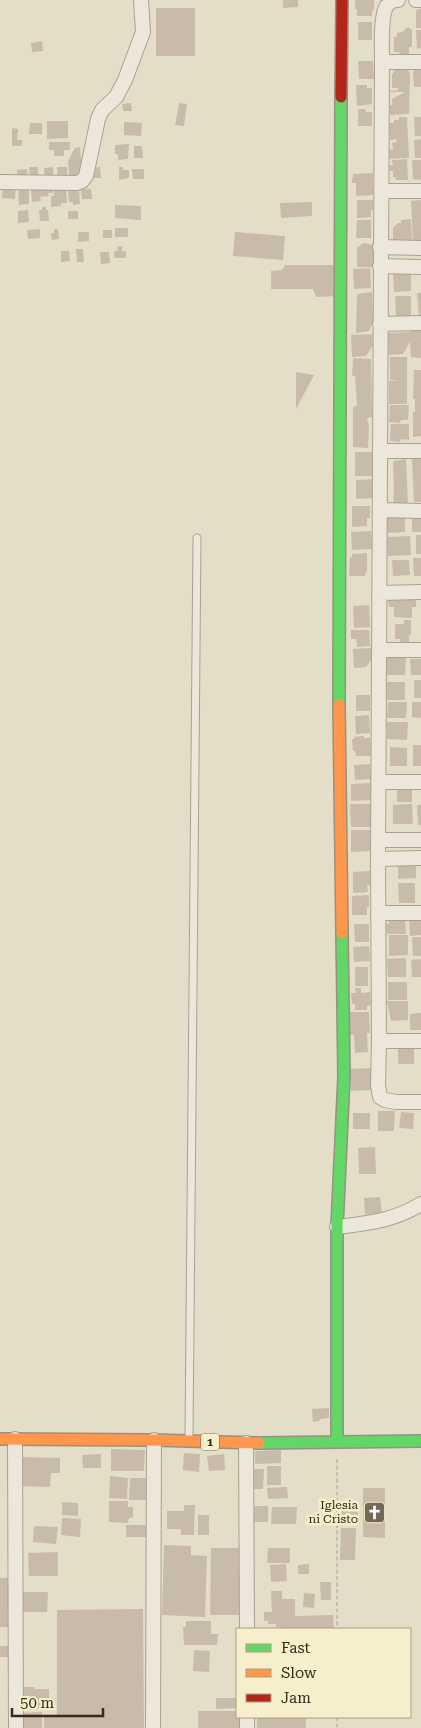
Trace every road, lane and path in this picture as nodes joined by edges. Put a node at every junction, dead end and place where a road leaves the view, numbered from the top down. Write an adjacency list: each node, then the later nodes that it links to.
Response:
1 (141, 0): 8 (street)
2 (342, 0): 38 (main road)
3 (398, 0): 6 (street)
4 (416, 0): 5 (street)
5 (421, 0)
6 (382, 62): 7 (street); 9 (street)
7 (421, 62)
8 (0, 182)
9 (381, 191): 10 (street); 11 (street)
10 (421, 192)
11 (380, 247): 12 (street); 13 (street)
12 (421, 248)
13 (380, 266): 14 (street); 15 (street)
14 (421, 267)
15 (380, 324): 16 (street); 17 (street)
16 (421, 324)
17 (381, 451): 18 (street); 19 (street)
18 (421, 451)
19 (381, 510): 20 (street); 23 (street)
20 (421, 511)
21 (197, 538): 42 (lane)
22 (421, 592): 23 (street)
23 (380, 593): 24 (street)
24 (380, 650): 25 (street); 26 (street)
25 (421, 650)
26 (378, 782): 27 (street); 28 (street)
27 (421, 782)
28 (378, 840): 29 (street); 31 (street)
29 (421, 840)
30 (421, 858): 31 (street)
31 (378, 859): 32 (street)
32 (378, 913): 33 (street); 35 (street)
33 (421, 913)
34 (421, 1041): 35 (street)
35 (379, 1042): 36 (street)
36 (421, 1102)
37 (421, 1204): 38 (street)
38 (337, 1228): 45 (main road)
39 (0, 1439): 40 (main road, 1)
40 (16, 1439): 41 (main road, 1); 48 (street)
41 (154, 1440): 42 (main road, 1); 49 (street)
42 (188, 1441): 44 (main road, 1)
43 (421, 1441): 45 (main road, 1)
44 (246, 1442): 45 (main road, 1); 46 (street)
45 (337, 1442): 47 (path)
46 (247, 1628)
47 (337, 1628)
48 (16, 1728)
49 (153, 1728)

